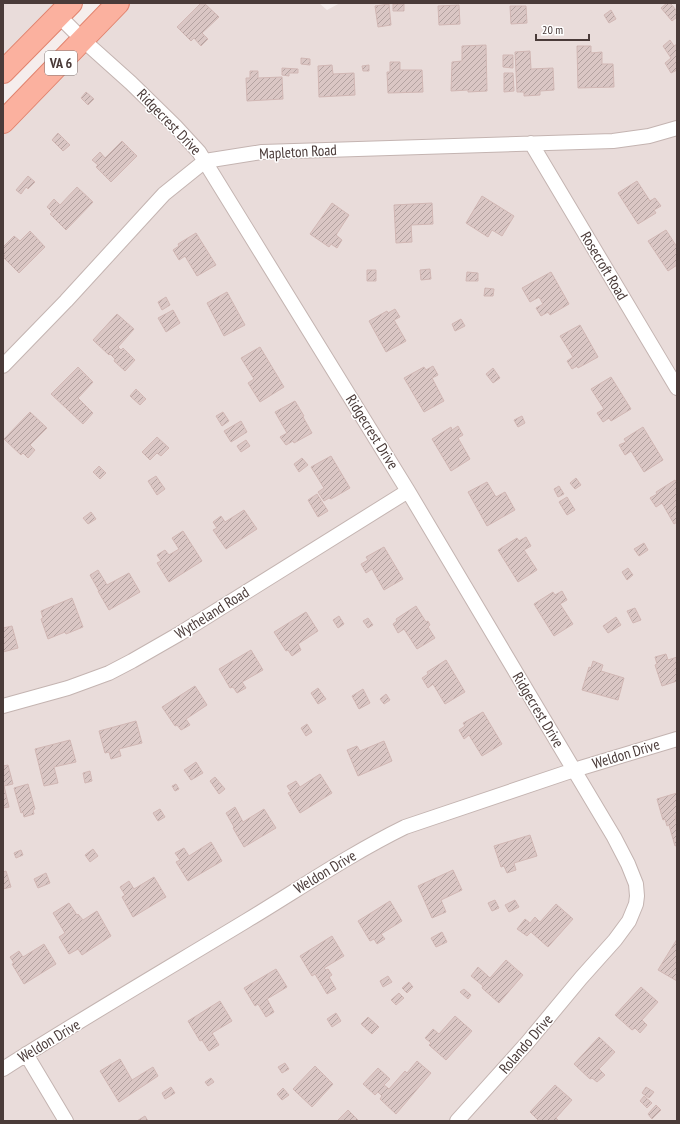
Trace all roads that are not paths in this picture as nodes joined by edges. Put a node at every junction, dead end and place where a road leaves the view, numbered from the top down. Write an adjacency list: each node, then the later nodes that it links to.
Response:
1 (118, 3): 3 (main road, VA 6)
2 (65, 9): 3 (street, Ridgecrest Drive); 4 (main road, VA 6)
3 (83, 40): 5 (main road, VA 6); 8 (street, Ridgecrest Drive)
4 (3, 72)
5 (3, 122)
6 (677, 128): 7 (street, Mapleton Road)
7 (531, 143): 8 (street, Mapleton Road); 10 (street, Rosecroft Road)
8 (206, 161): 9 (street, Mapleton Road); 11 (street, Ridgecrest Drive)
9 (3, 366)
10 (677, 388)
11 (408, 491): 12 (street, Wytheland Road); 14 (street, Ridgecrest Drive)
12 (3, 706)
13 (677, 739): 14 (street, Weldon Drive)
14 (574, 770): 15 (street, Ridgecrest Drive); 16 (street, Weldon Drive)
15 (592, 966): 19 (street, Rolando Drive)
16 (26, 1054): 17 (street, Weldon Drive); 18 (street)
17 (3, 1069)
18 (66, 1121)
19 (457, 1121)

